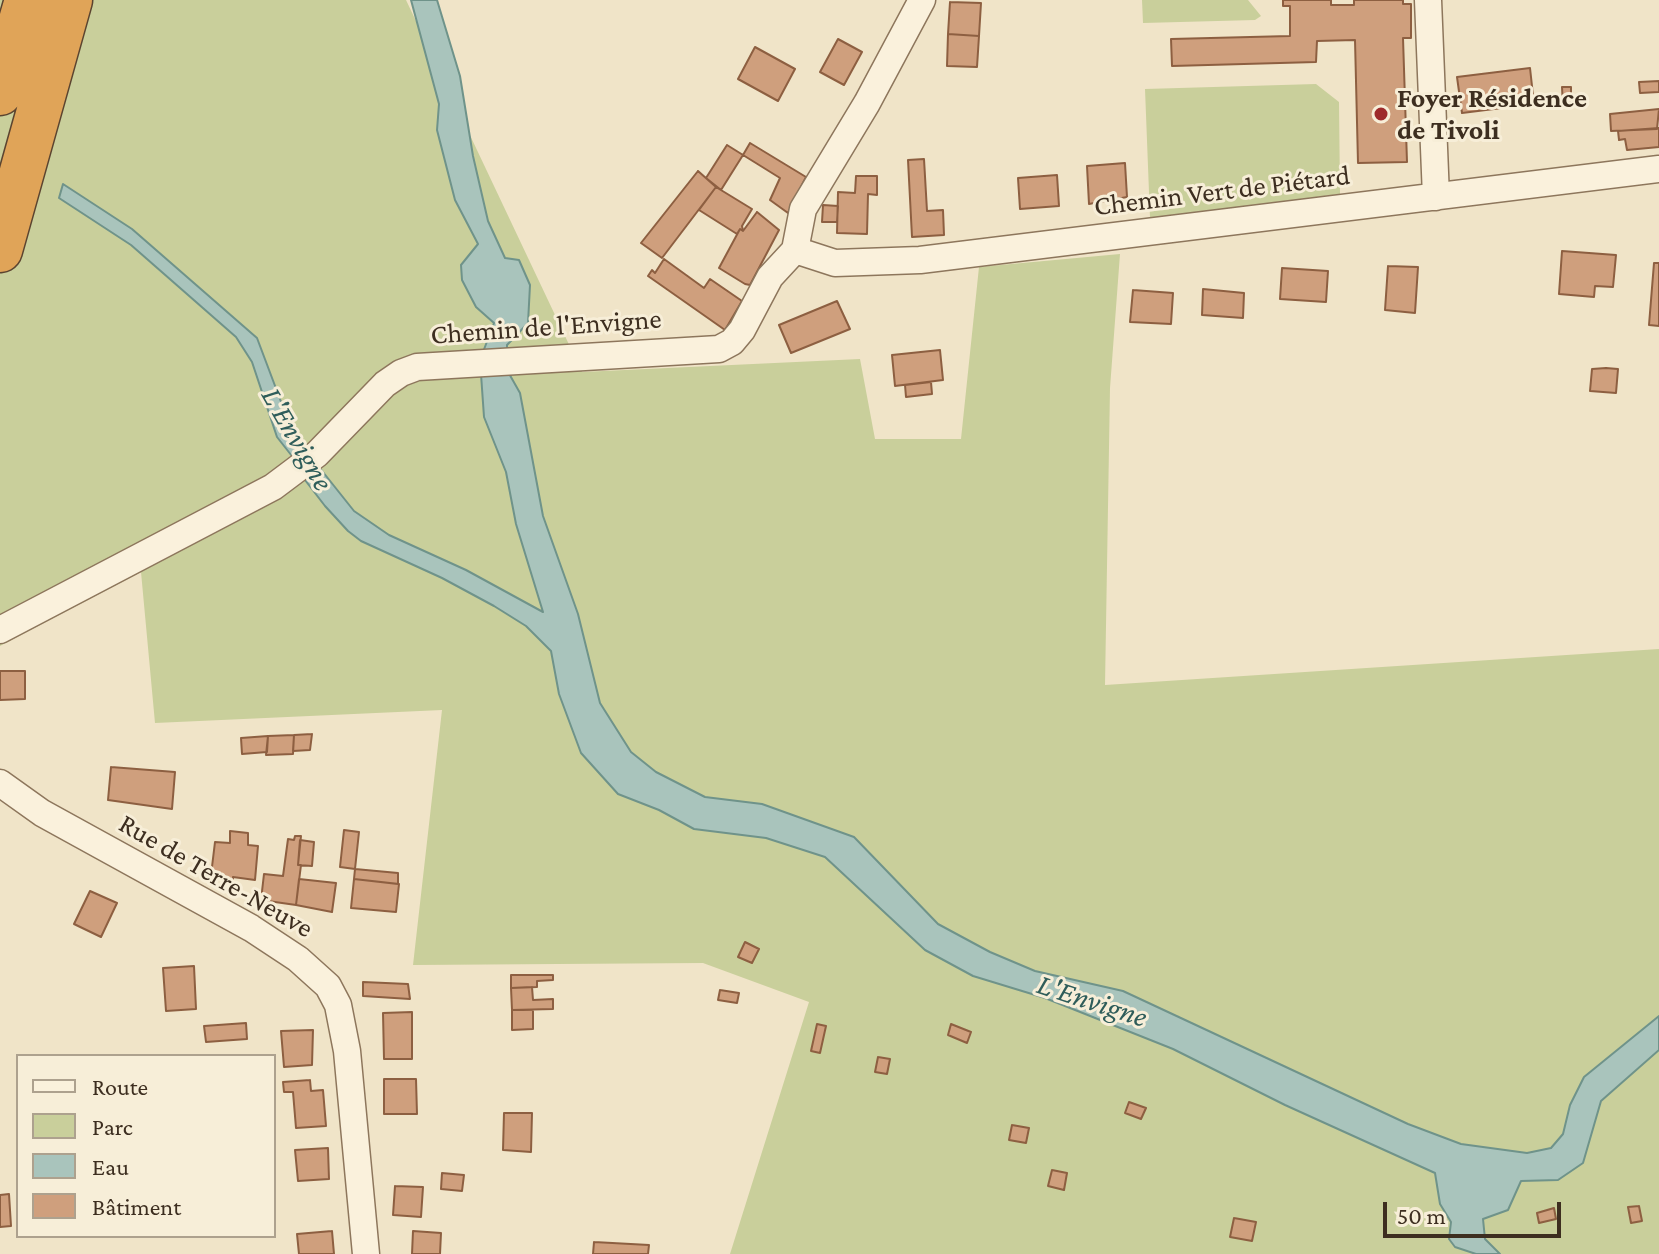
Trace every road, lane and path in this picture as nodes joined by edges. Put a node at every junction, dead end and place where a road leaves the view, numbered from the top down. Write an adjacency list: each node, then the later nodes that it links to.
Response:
1 (27, 0): 5 (highway)
2 (70, 0): 8 (highway)
3 (922, 0): 9 (street)
4 (1428, 0): 7 (street)
5 (0, 93)
6 (1659, 169): 7 (street, Chemin Vert de Piétard)
7 (1436, 197): 9 (street, Chemin Vert de Piétard)
8 (0, 250)
9 (795, 250): 10 (street, Chemin de l'Envigne)
10 (0, 630)
11 (0, 783): 12 (street, Rue de Terre-Neuve)
12 (366, 1254)

